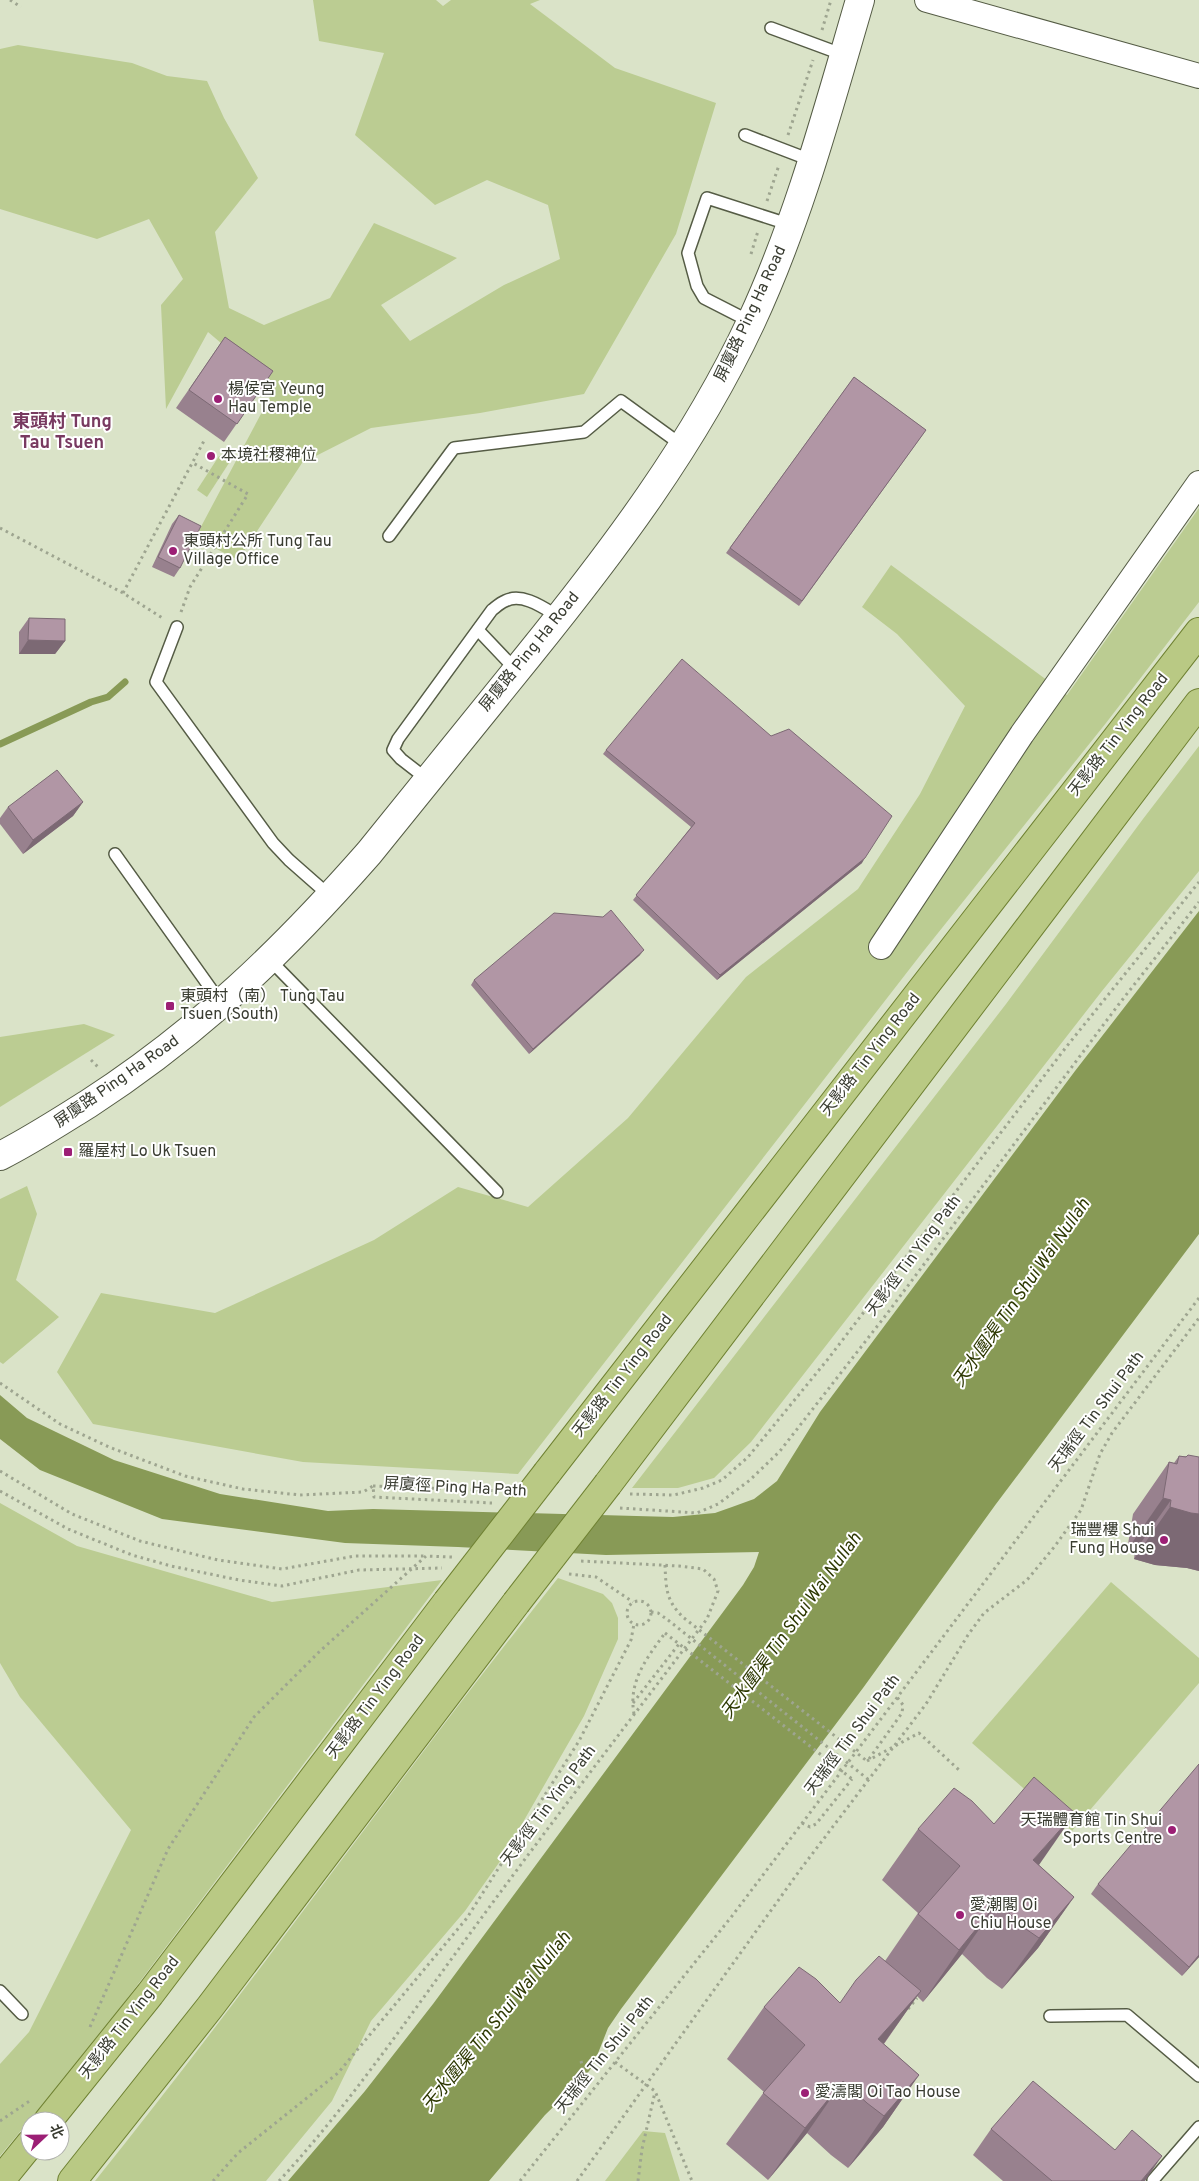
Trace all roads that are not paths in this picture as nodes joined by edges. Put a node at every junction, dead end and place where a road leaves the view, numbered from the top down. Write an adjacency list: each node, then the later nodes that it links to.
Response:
1 (860, 0): 4 (street, 屏廈路 Ping Ha Road)
2 (927, 0): 5 (street)
3 (771, 28): 4 (lane)
4 (844, 55): 7 (street, 屏廈路 Ping Ha Road)
5 (1199, 76)
6 (745, 135): 7 (lane)
7 (812, 161): 8 (street, 屏廈路 Ping Ha Road)
8 (791, 225): 9 (street, 屏廈路 Ping Ha Road); 9 (lane)
9 (751, 322): 10 (street, 屏廈路 Ping Ha Road)
10 (683, 446): 12 (lane); 13 (street, 屏廈路 Ping Ha Road)
11 (1199, 483): 22 (street)
12 (389, 536)
13 (559, 617): 15 (lane); 17 (street, 屏廈路 Ping Ha Road)
14 (177, 627): 21 (lane)
15 (478, 630): 17 (lane); 19 (lane)
16 (1199, 632): 31 (main road, 天影路 Tin Ying Road, bridge)
17 (516, 670): 19 (street, 屏廈路 Ping Ha Road)
18 (1199, 703): 36 (main road, bridge)
19 (428, 780): 21 (street, 屏廈路 Ping Ha Road)
20 (115, 854): 24 (lane)
21 (330, 897): 23 (street, 屏廈路 Ping Ha Road)
22 (881, 947)
23 (270, 960): 24 (street, 屏廈路 Ping Ha Road); 26 (lane)
24 (222, 1004): 25 (street, 屏廈路 Ping Ha Road)
25 (0, 1156)
26 (497, 1192)
27 (0, 1990): 28 (lane)
28 (22, 2014)
29 (1050, 2016): 30 (lane)
30 (1199, 2076)
31 (56, 2111)
32 (1199, 2127): 34 (lane)
33 (20, 2156): 35 (main road)
34 (1153, 2180)
35 (0, 2181)
36 (72, 2181)

